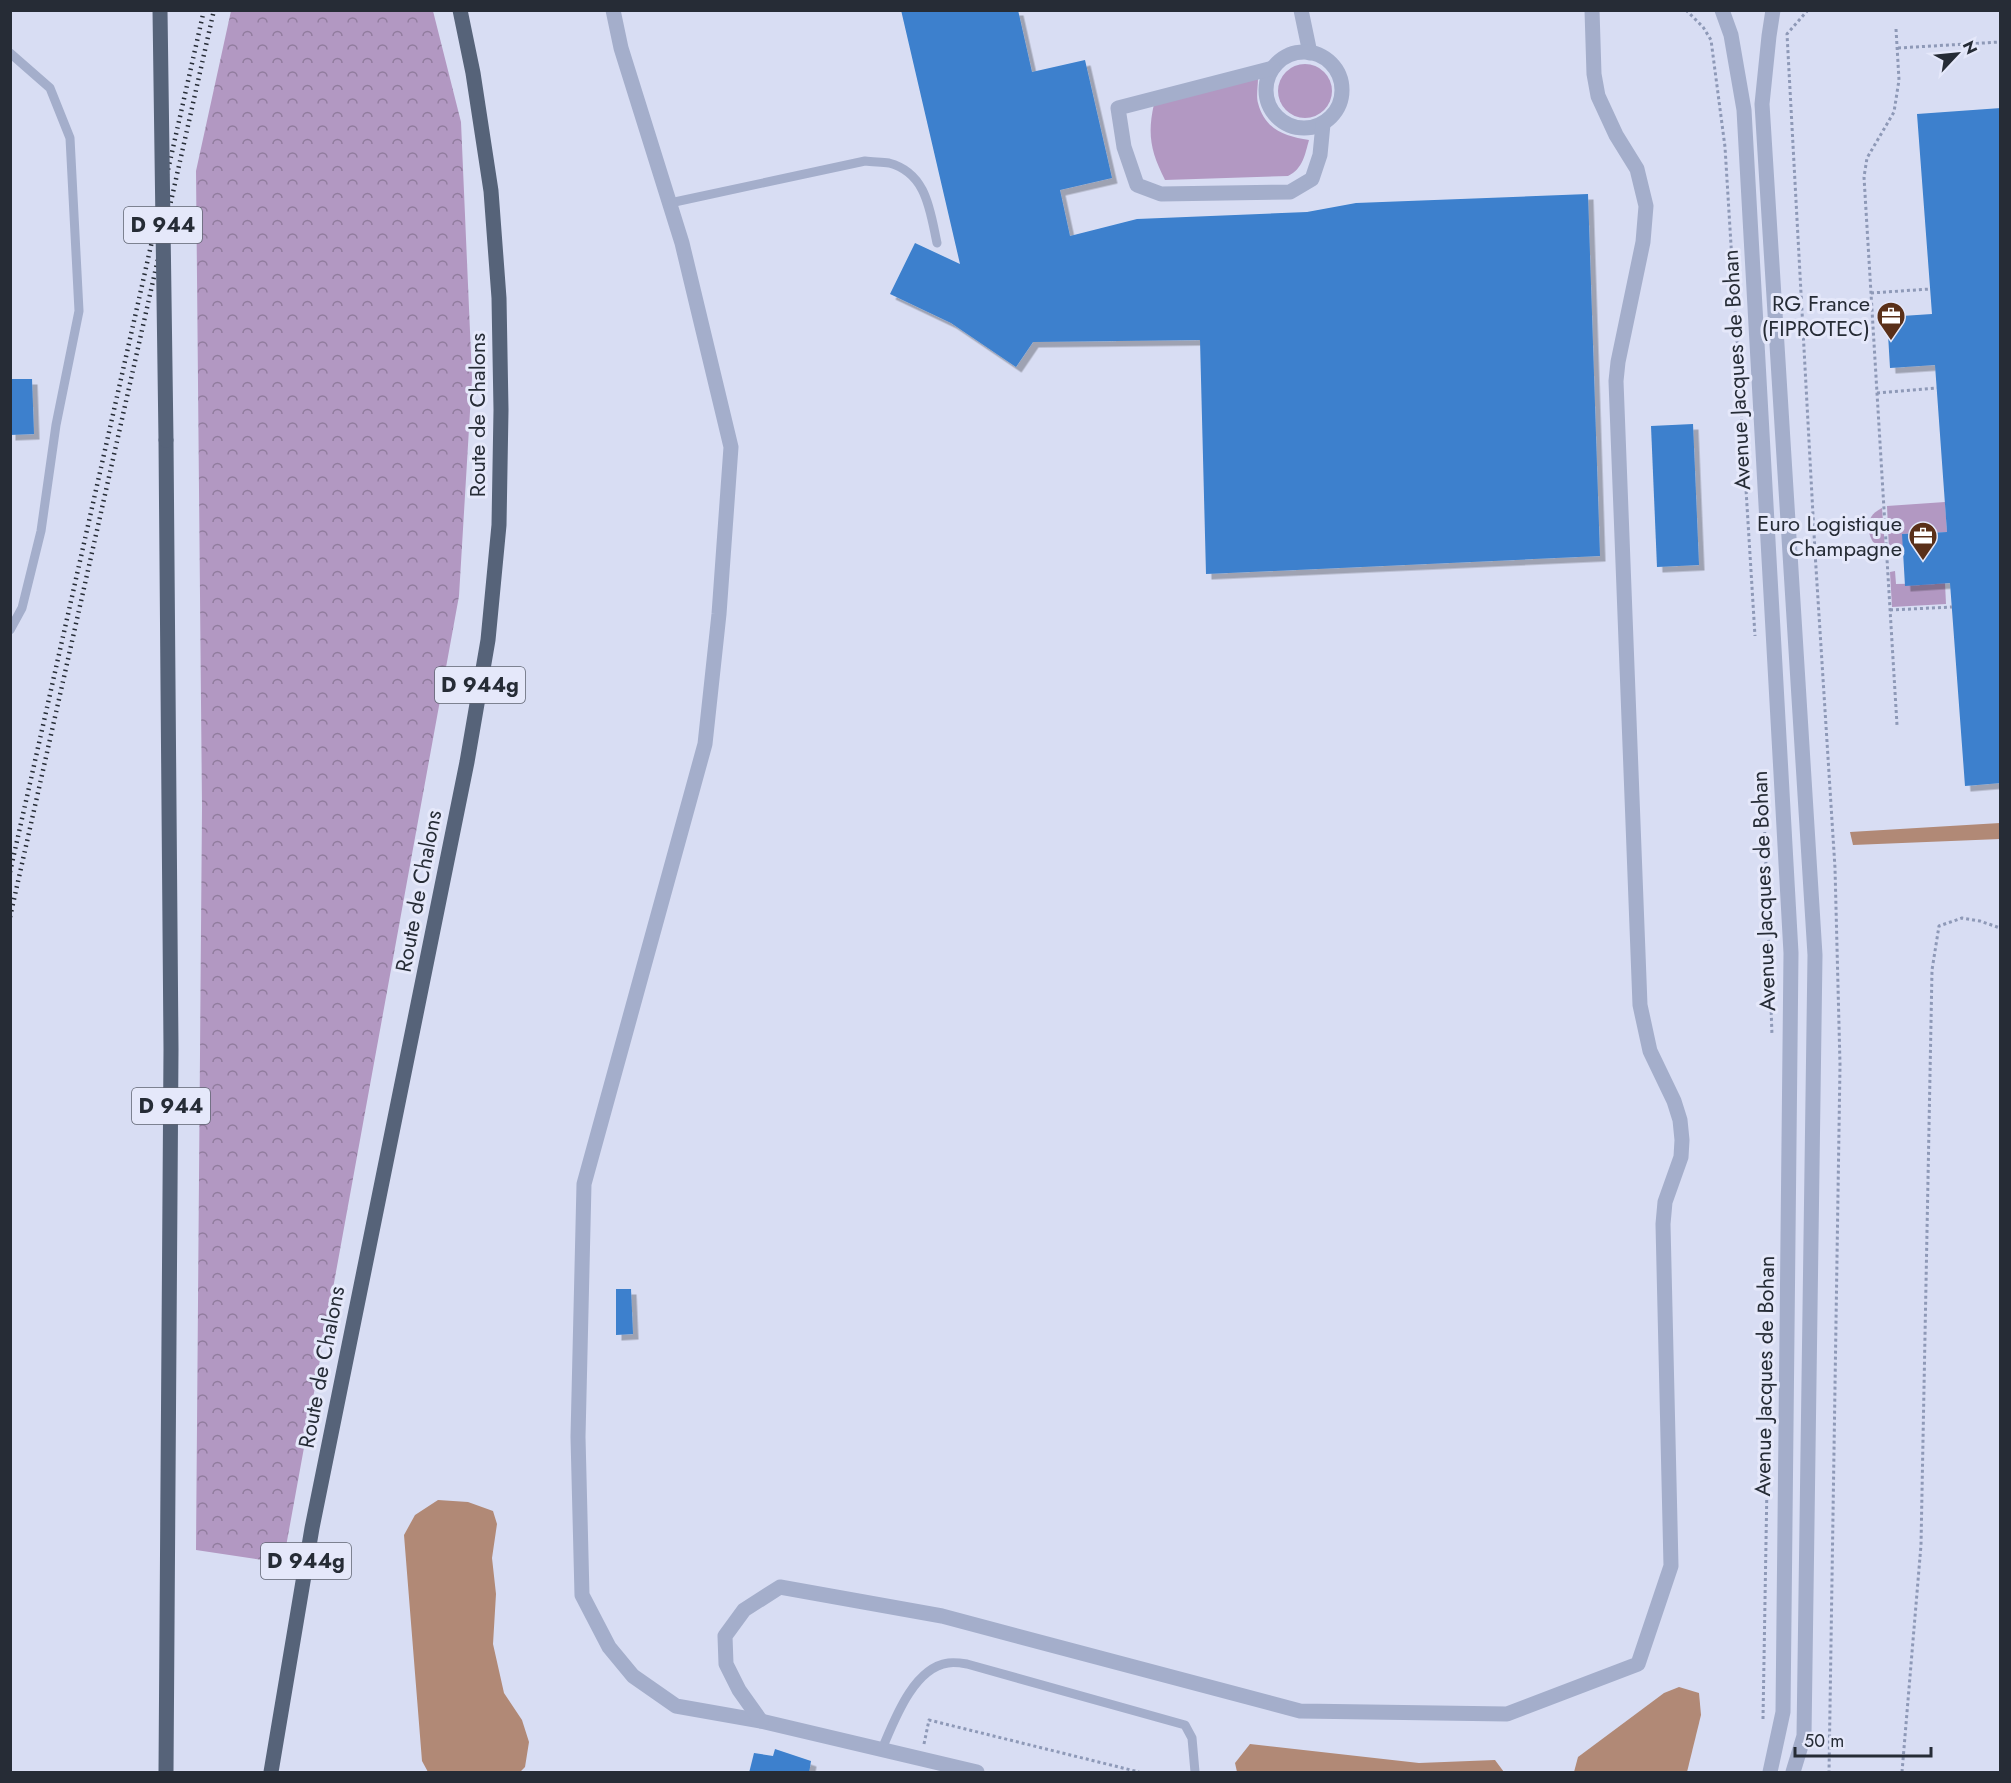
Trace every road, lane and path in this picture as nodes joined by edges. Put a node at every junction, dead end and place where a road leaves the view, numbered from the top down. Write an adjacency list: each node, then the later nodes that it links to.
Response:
1 (160, 10): 35 (main road, D 944, bridge)
2 (460, 10): 36 (main road, Route de Chalons / D 944g)
3 (613, 10): 16 (street)
4 (1300, 10): 12 (street)
5 (1592, 10): 31 (street)
6 (1686, 10): 25 (path)
7 (1722, 10): 40 (street, Avenue Jacques de Bohan)
8 (1773, 10): 41 (street, Avenue Jacques de Bohan)
9 (1896, 29): 11 (path)
10 (2001, 42): 11 (path)
11 (1897, 48): 19 (path)
12 (1310, 52): 14 (street); 15 (street)
13 (10, 53): 24 (lane)
14 (1273, 68): 15 (street); 15 (street)
15 (1323, 124)
16 (670, 203): 17 (lane); 31 (street)
17 (938, 243)
18 (1930, 289): 19 (path)
19 (1871, 293): 21 (path)
20 (1937, 388): 21 (path)
21 (1877, 393): 23 (path)
22 (1952, 607): 23 (path)
23 (1890, 610): 26 (path)
24 (10, 630)
25 (1755, 646)
26 (1897, 725)
27 (1764, 798): 29 (path)
28 (2001, 927): 42 (path)
29 (1772, 1042)
30 (1767, 1478): 32 (path)
31 (761, 1721): 33 (street)
32 (1763, 1726)
33 (882, 1749): 34 (street); 39 (lane)
34 (921, 1759): 37 (street); 38 (path)
35 (166, 1773)
36 (271, 1773)
37 (977, 1773)
38 (1139, 1773)
39 (1195, 1773)
40 (1770, 1773)
41 (1793, 1773)
42 (1902, 1773)

